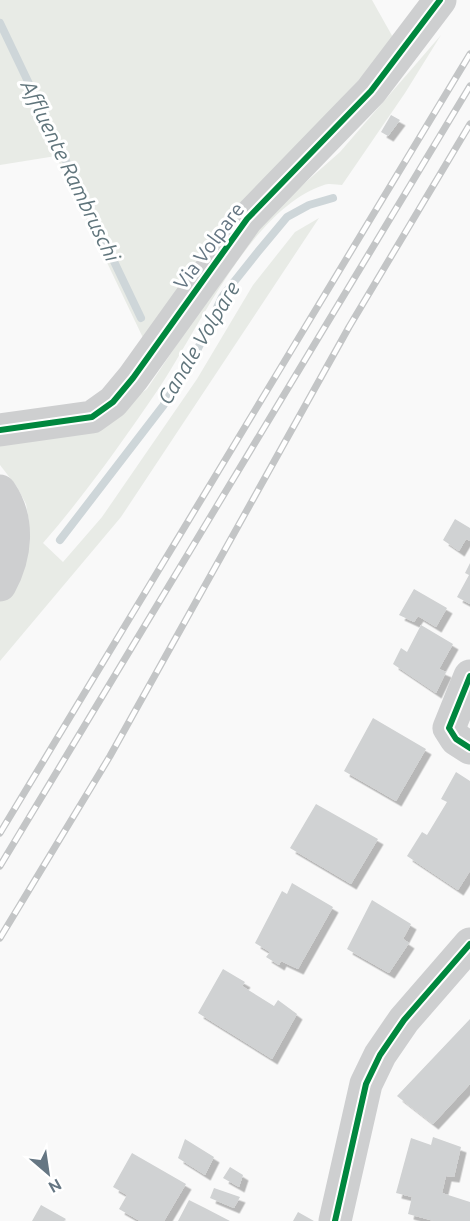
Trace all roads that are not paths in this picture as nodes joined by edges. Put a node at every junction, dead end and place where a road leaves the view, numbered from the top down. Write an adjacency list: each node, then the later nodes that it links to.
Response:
1 (440, 0): 2 (street, Via Volpare)
2 (0, 430)
3 (0, 491): 4 (street)
4 (0, 585)
5 (470, 676): 6 (street)
6 (470, 748)
7 (470, 944): 8 (street)
8 (335, 1221)

